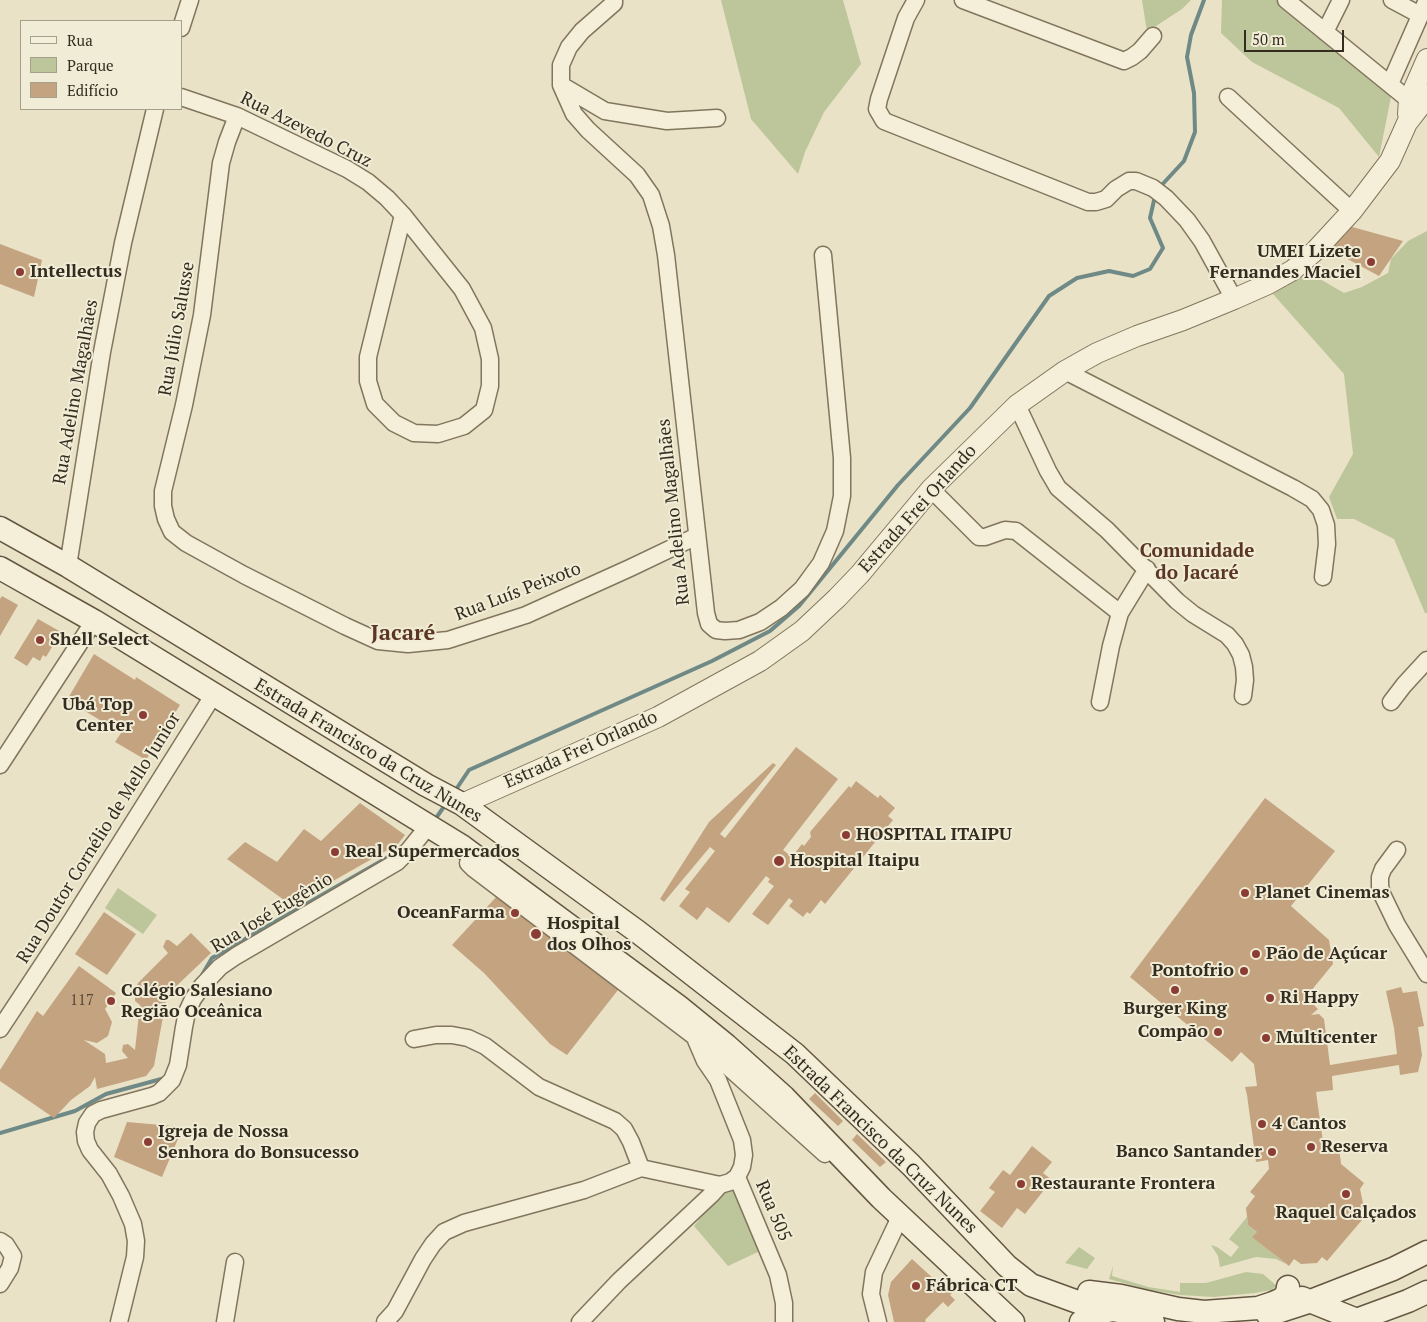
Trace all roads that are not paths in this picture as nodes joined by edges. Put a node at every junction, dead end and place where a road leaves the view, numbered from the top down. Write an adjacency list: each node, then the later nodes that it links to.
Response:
1 (190, 0): 10 (street)
2 (614, 0): 15 (street)
3 (916, 0): 25 (street)
4 (963, 0): 12 (street)
5 (1286, 0): 11 (street)
6 (1341, 0): 11 (street)
7 (1392, 0): 9 (street)
8 (1427, 0): 9 (street)
9 (1420, 15): 14 (street)
10 (182, 25)
11 (1325, 32): 14 (street)
12 (1153, 36)
13 (1427, 59): 18 (street, Estrada Frei Orlando)
14 (1390, 84): 18 (street)
15 (561, 85): 21 (street); 30 (street, Rua Adelino Magalhães)
16 (182, 97): 20 (street, Rua Azevedo Cruz)
17 (1228, 97): 22 (street)
18 (1418, 98): 22 (street, Estrada Frei Orlando)
19 (155, 110): 32 (street, Rua Adelino Magalhães)
20 (237, 116): 23 (street, Rua Azevedo Cruz); 31 (street, Rua Júlio Salusse)
21 (717, 118)
22 (1352, 211): 25 (street, Estrada Frei Orlando)
23 (403, 215): 23 (street, Rua Azevedo Cruz)
24 (823, 255): 30 (street, Rua Adelino Magalhães)
25 (1234, 299): 26 (street, Estrada Frei Orlando)
26 (1065, 371): 27 (street, Estrada Frei Orlando); 35 (street)
27 (1017, 405): 28 (street, Estrada Frei Orlando); 34 (street)
28 (931, 489): 36 (street); 44 (street, Estrada Frei Orlando)
29 (0, 528): 32 (main road, Estrada Francisco da Cruz Nunes)
30 (697, 536): 31 (street, Rua Luís Peixoto)
31 (186, 543)
32 (68, 566): 44 (main road, Estrada Francisco da Cruz Nunes)
33 (0, 568): 37 (main road, Estrada Francisco da Cruz Nunes)
34 (1147, 569): 36 (street); 40 (street)
35 (1323, 577)
36 (1120, 613): 41 (street)
37 (94, 621): 39 (main road, Estrada Francisco da Cruz Nunes); 43 (street)
38 (1427, 660): 42 (street)
39 (214, 694): 45 (main road, Estrada Francisco da Cruz Nunes); 49 (street, Rua Doutor Cornélio de Mello Junior)
40 (1243, 696)
41 (1100, 702)
42 (1391, 702)
43 (0, 765)
44 (462, 804): 46 (main road); 57 (main road, Estrada Francisco da Cruz Nunes)
45 (429, 825): 46 (main road, Estrada Francisco da Cruz Nunes); 68 (street, Rua José Eugênio)
46 (463, 847): 50 (street); 55 (main road, Estrada Francisco da Cruz Nunes)
47 (1398, 850): 48 (street)
48 (1427, 974)
49 (0, 1029)
50 (695, 1037): 53 (street, Rua 505); 55 (street)
51 (414, 1039): 52 (street)
52 (641, 1168): 54 (street); 70 (street)
53 (736, 1177): 54 (street); 72 (street, Rua 505)
54 (720, 1185): 71 (street)
55 (868, 1185): 56 (main road, Estrada Francisco da Cruz Nunes)
56 (900, 1217): 73 (street); 74 (main road, Estrada Francisco da Cruz Nunes)
57 (965, 1221): 63 (main road); 65 (main road, Estrada Francisco da Cruz Nunes)
58 (0, 1241): 61 (street)
59 (1427, 1252): 64 (main road)
60 (235, 1262): 69 (street)
61 (0, 1284)
62 (1427, 1292): 67 (main road)
63 (1283, 1300): 64 (main road); 76 (main road)
64 (1311, 1301): 67 (main road)
65 (1112, 1310): 66 (main road, Estrada Francisco da Cruz Nunes); 75 (main road)
66 (1154, 1320)
67 (1355, 1321)
68 (120, 1322)
69 (225, 1322)
70 (385, 1322)
71 (580, 1322)
72 (784, 1322)
73 (878, 1322)
74 (1013, 1322)
75 (1082, 1322)
76 (1244, 1322)

